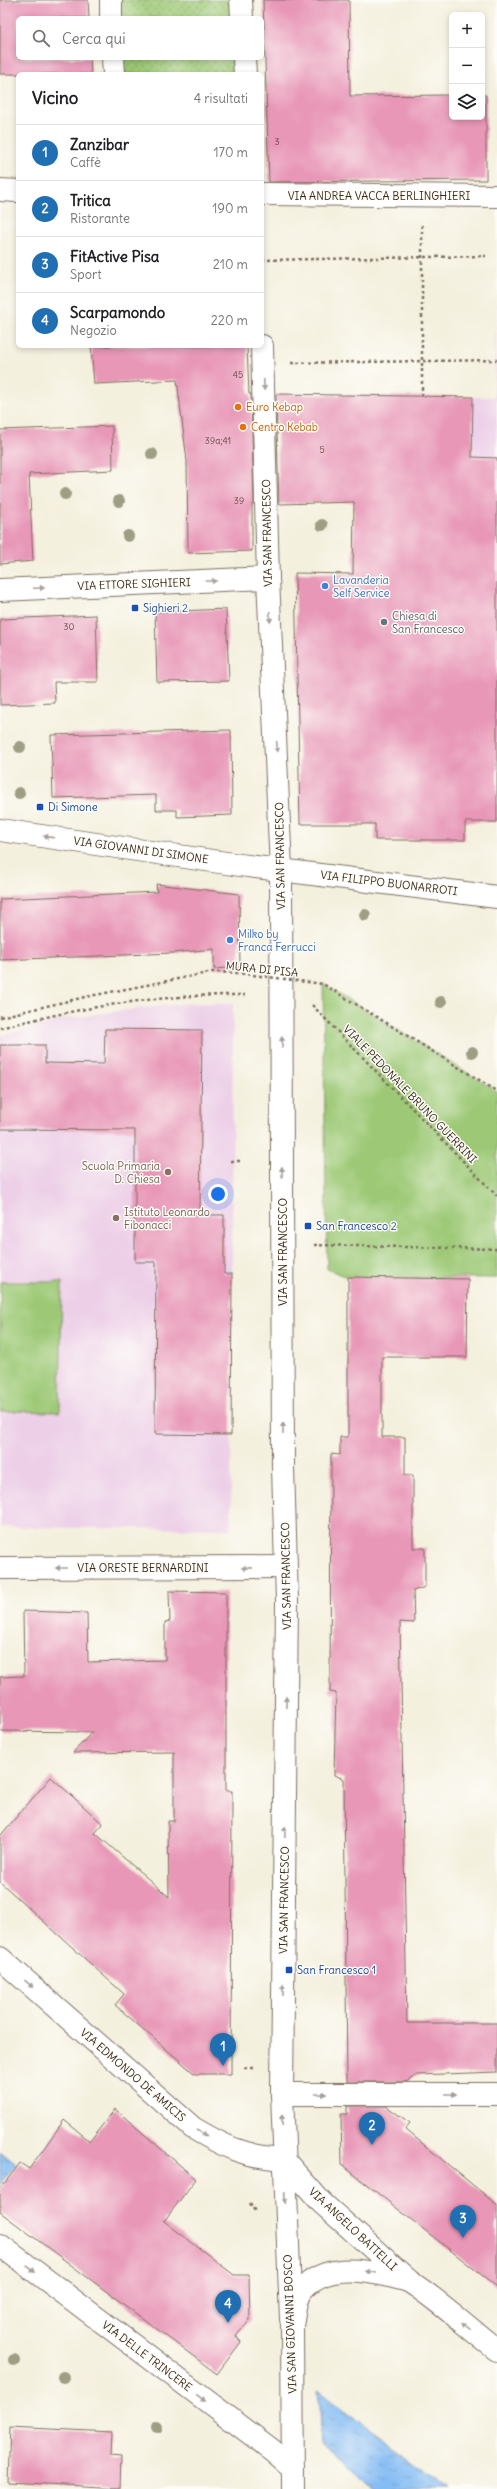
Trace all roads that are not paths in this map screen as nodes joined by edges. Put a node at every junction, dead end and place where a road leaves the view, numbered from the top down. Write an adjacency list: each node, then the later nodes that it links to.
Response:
1 (111, 0): 3 (street)
2 (241, 0): 4 (street)
3 (112, 16)
4 (242, 16)
5 (113, 60): 7 (street)
6 (244, 60): 8 (street)
7 (114, 72)
8 (245, 72)
9 (0, 190): 10 (street)
10 (16, 191)
11 (264, 194): 12 (street, VIA ANDREA VACCA BERLINGHIERI)
12 (497, 196)
13 (262, 355): 14 (street, VIA SAN FRANCESCO, one-way to 14)
14 (268, 578): 15 (street, VIA ETTORE SIGHIERI, one-way to 14); 17 (street, VIA SAN FRANCESCO, one-way to 17)
15 (0, 590)
16 (0, 830): 17 (street, VIA GIOVANNI DI SIMONE, one-way to 16)
17 (281, 870): 18 (street, VIA FILIPPO BUONARROTI); 19 (street, VIA SAN FRANCESCO, one-way to 17)
18 (497, 896)
19 (286, 1567): 20 (street, VIA ORESTE BERNARDINI, one-way to 20); 22 (street, VIA SAN FRANCESCO, one-way to 19)
20 (0, 1568)
21 (0, 1958): 24 (street, VIA EDMONDO DE AMICIS, one-way to 24)
22 (282, 2094): 23 (street, one-way to 23); 24 (street, VIA SAN FRANCESCO, one-way to 22)
23 (497, 2094)
24 (283, 2159): 26 (street, VIA ANGELO BATTELLI); 27 (street, VIA SAN GIOVANNI BOSCO, one-way to 27)
25 (0, 2245): 29 (street, VIA DELLE TRINCERE, one-way to 29)
26 (409, 2281): 27 (street, VIA ANGELO BATTELLI, one-way to 27); 28 (street, VIA ANGELO BATTELLI, one-way to 26)
27 (292, 2326): 29 (street, VIA SAN GIOVANNI BOSCO)
28 (497, 2350)
29 (293, 2479)

